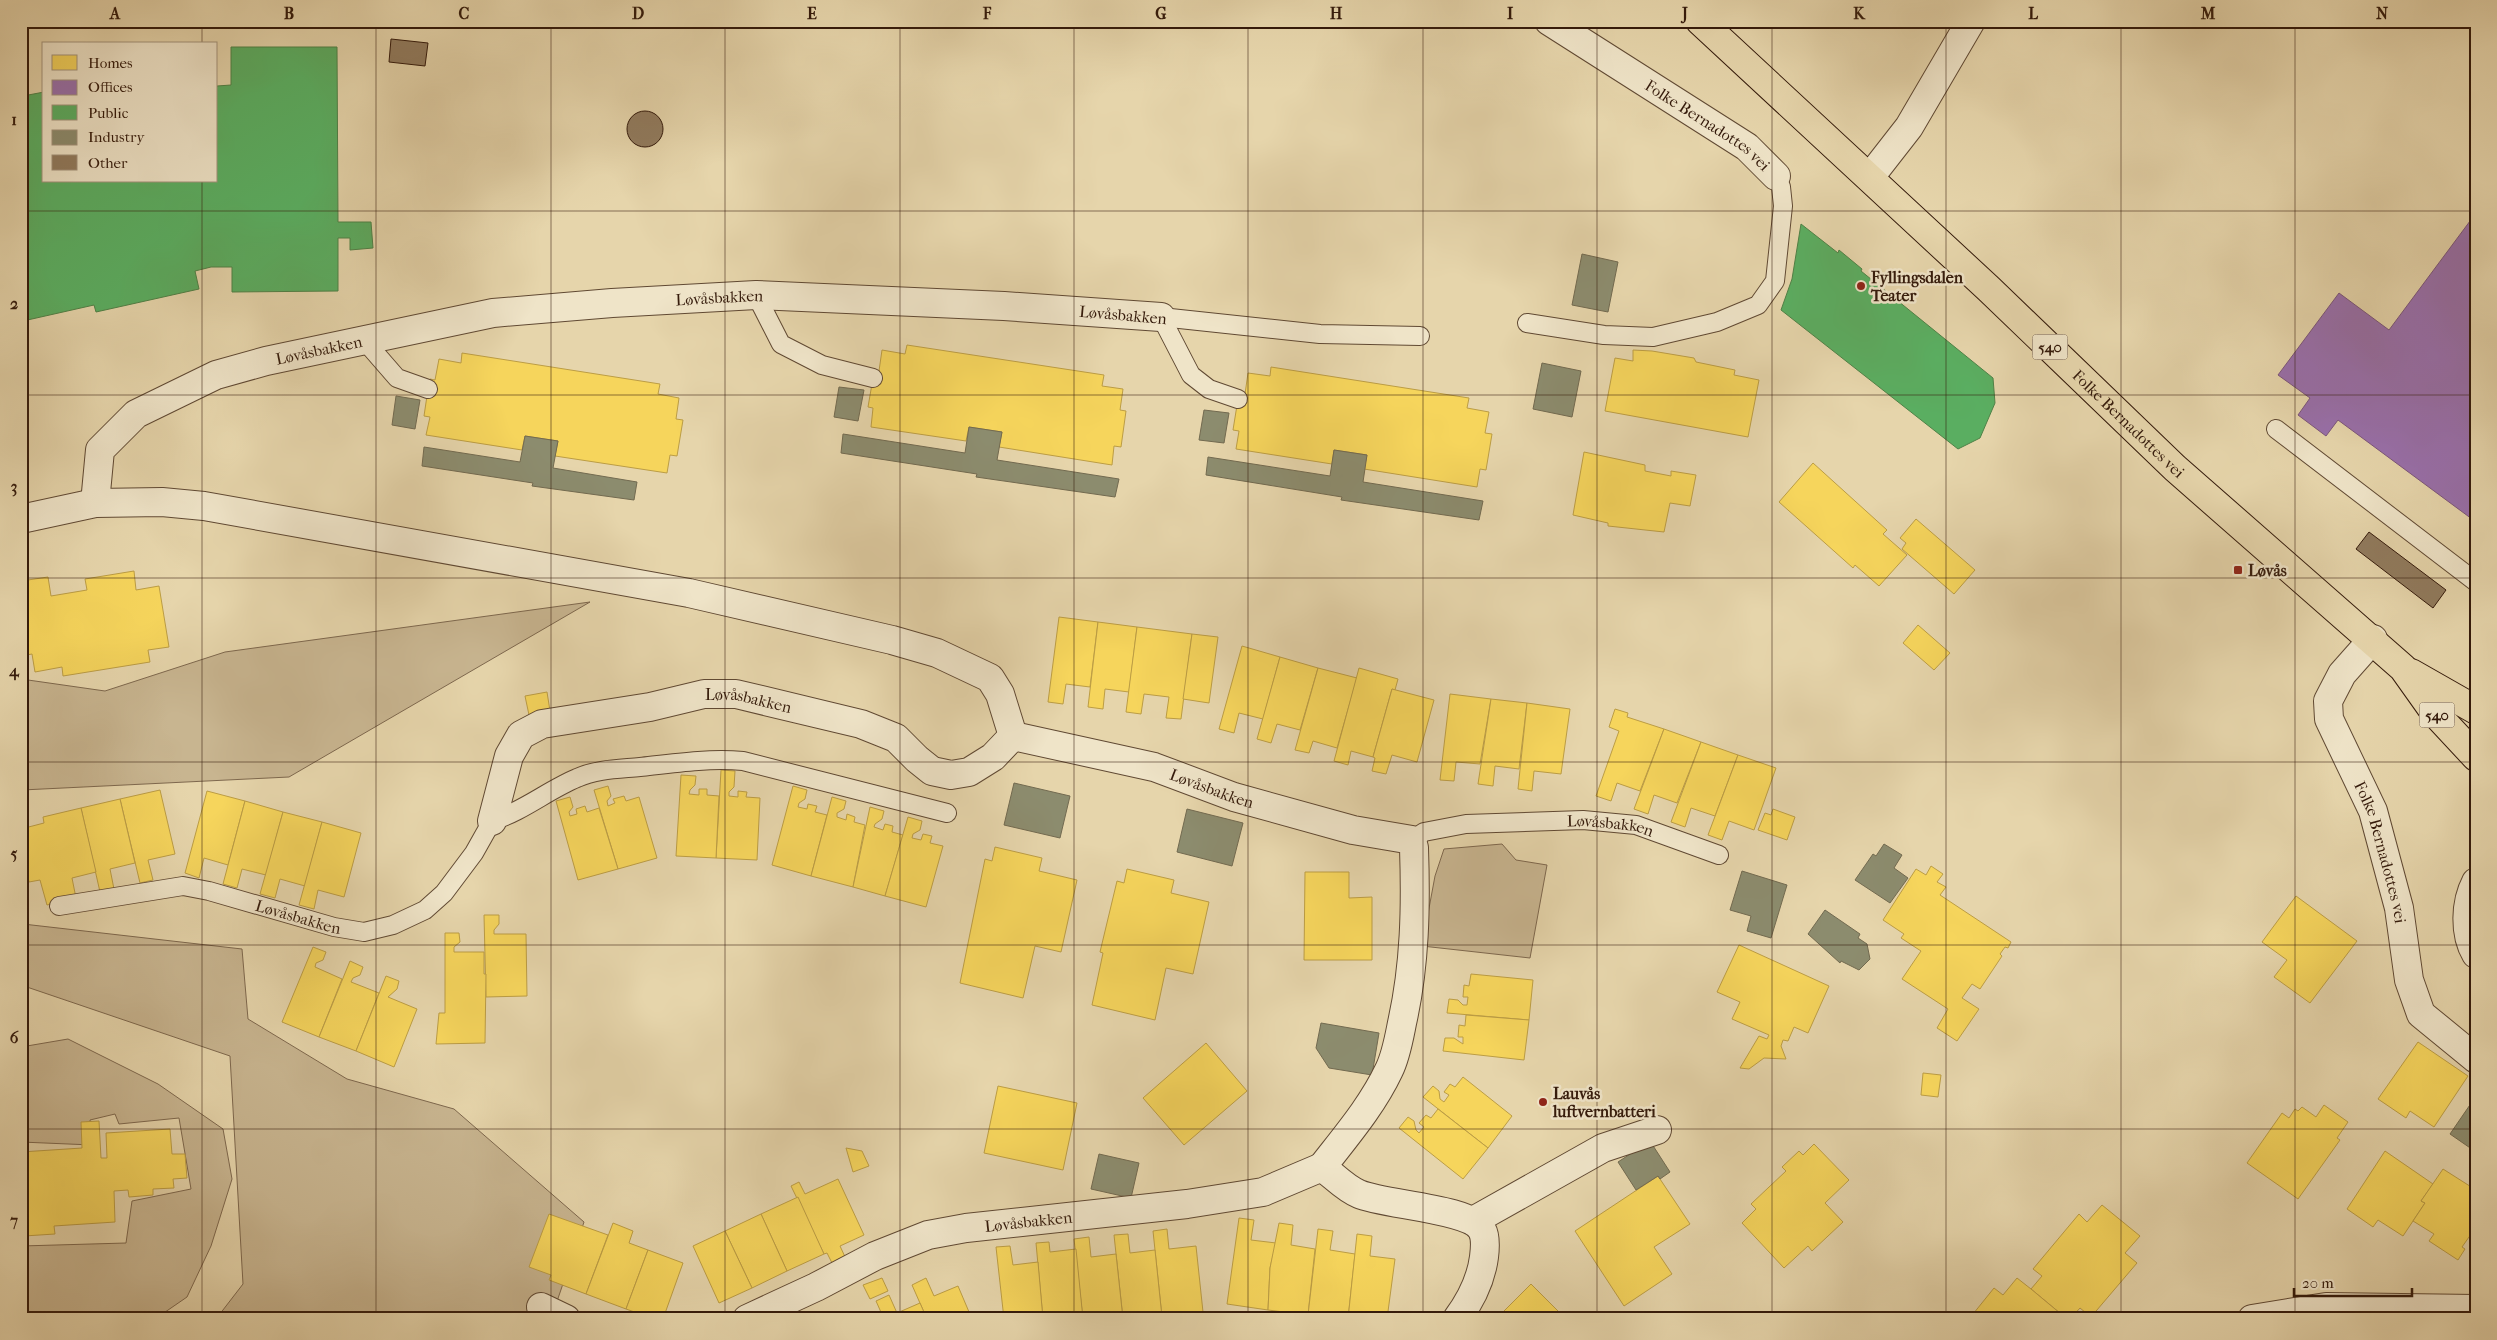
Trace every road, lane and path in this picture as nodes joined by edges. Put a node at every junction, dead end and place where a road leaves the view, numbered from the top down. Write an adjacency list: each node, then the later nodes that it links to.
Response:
1 (1549, 21): 4 (street, Folke Bernadottes vei)
2 (1700, 21): 5 (main road, Folke Bernadottes vei / 540)
3 (1971, 21): 5 (street)
4 (1776, 176): 8 (lane, Folke Bernadottes vei)
5 (1870, 177): 18 (main road, Folke Bernadottes vei / 540)
6 (756, 295): 7 (street, Løvåsbakken); 10 (street, Løvåsbakken); 11 (lane)
7 (1161, 317): 9 (lane, Løvåsbakken); 13 (lane)
8 (1527, 323)
9 (1420, 336)
10 (364, 340): 12 (lane); 15 (street, Løvåsbakken)
11 (872, 378)
12 (428, 389)
13 (1238, 398)
14 (2276, 430): 17 (lane)
15 (95, 503): 16 (street); 21 (street)
16 (21, 519)
17 (2476, 582)
18 (2372, 640): 19 (main road, Folke Bernadottes vei / 540); 30 (street, Folke Bernadottes vei)
19 (2403, 668): 20 (main road, Folke Bernadottes vei / 540); 22 (main road, Folke Bernadottes vei / 540)
20 (2476, 710)
21 (1013, 736): 24 (street, Løvåsbakken); 25 (street, Løvåsbakken)
22 (2476, 757)
23 (947, 813): 24 (lane)
24 (492, 821): 28 (lane, Løvåsbakken)
25 (1412, 840): 26 (lane, Løvåsbakken); 32 (street, Løvåsbakken)
26 (1720, 855)
27 (2476, 882): 29 (street)
28 (58, 906)
29 (2476, 954)
30 (2476, 1059)
31 (1657, 1130): 33 (street)
32 (1322, 1167): 33 (street); 37 (street, Løvåsbakken)
33 (1473, 1221): 38 (street)
34 (542, 1308): 36 (street)
35 (2476, 1309): 39 (street)
36 (566, 1319)
37 (747, 1319)
38 (1457, 1319)
39 (2254, 1319)

